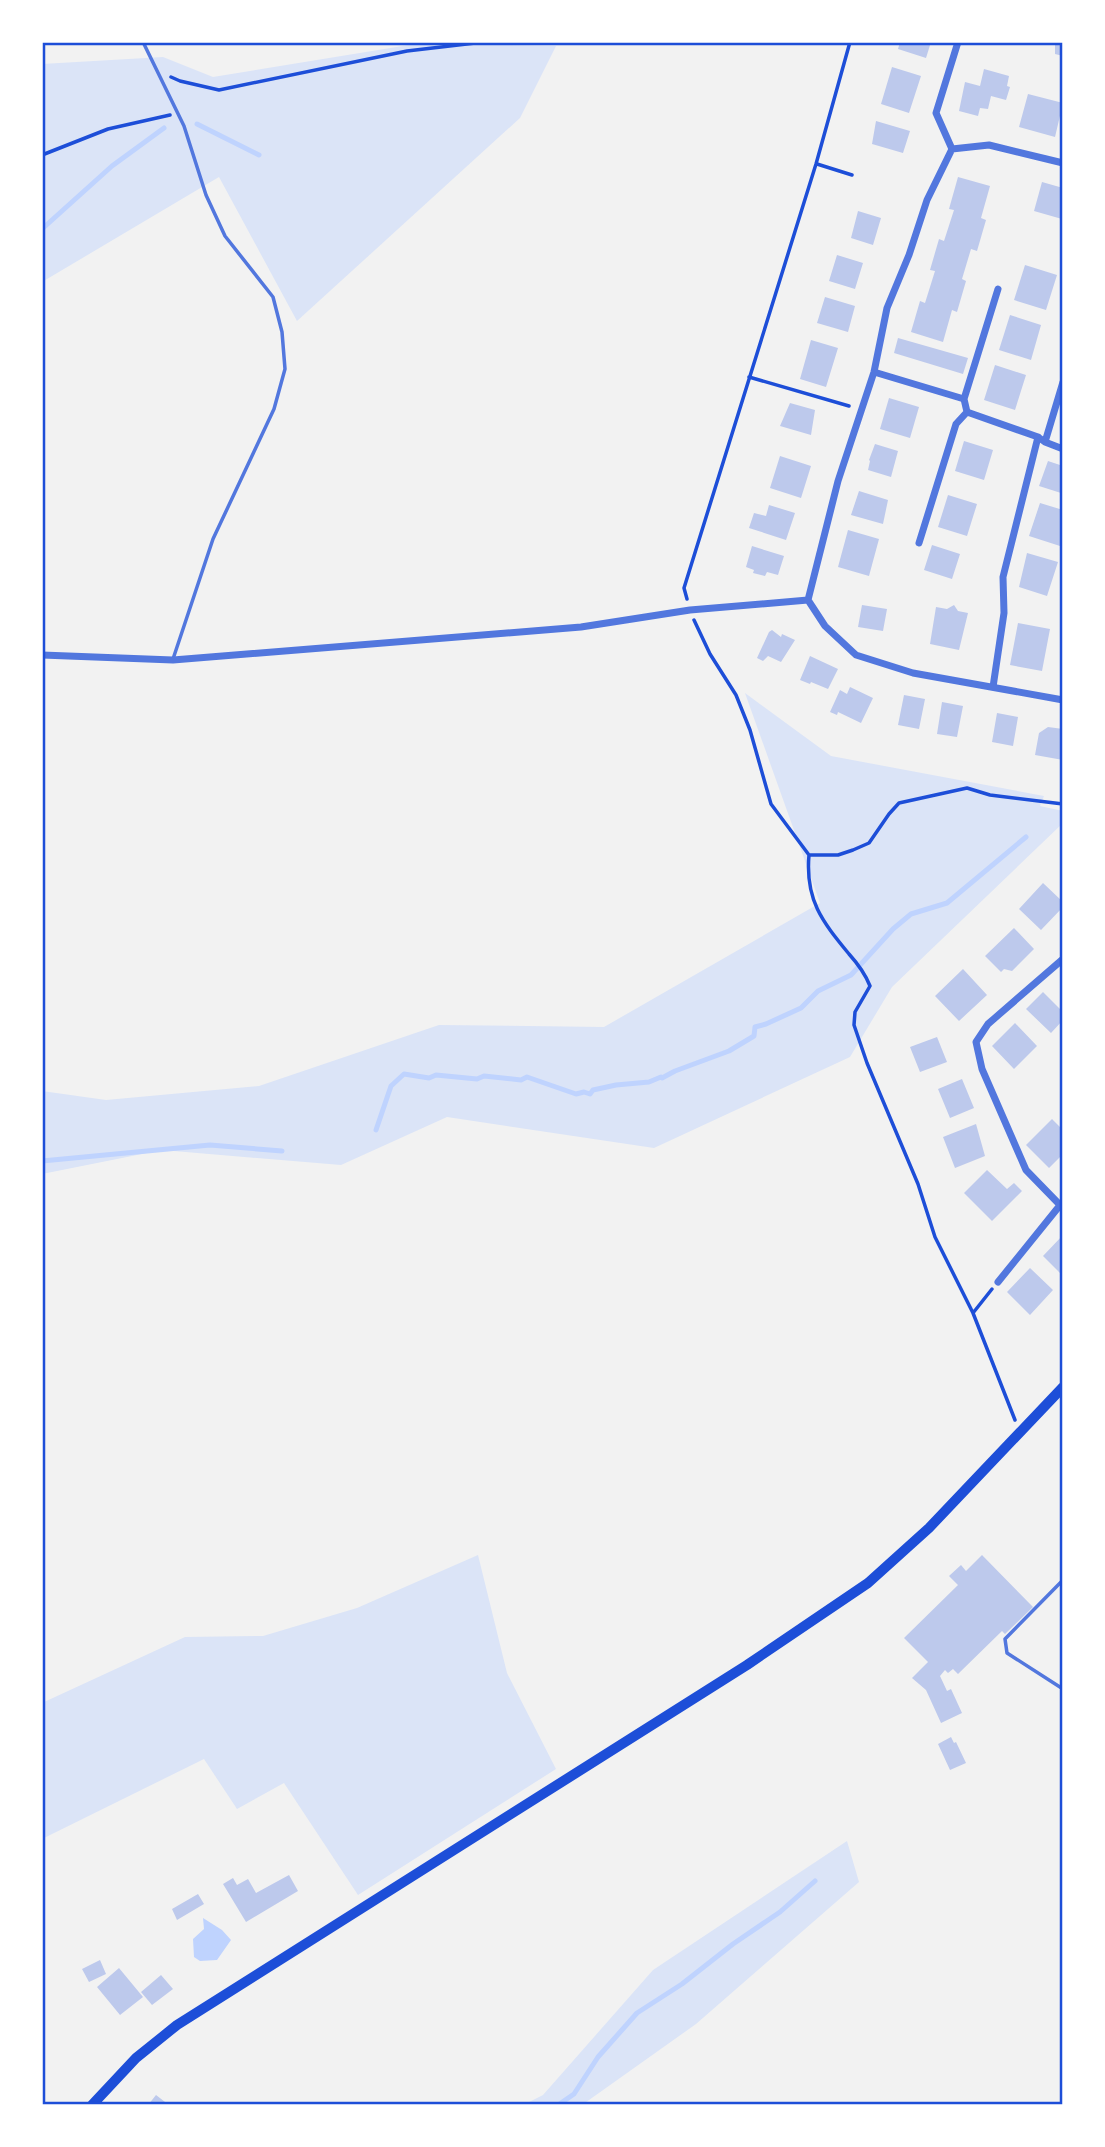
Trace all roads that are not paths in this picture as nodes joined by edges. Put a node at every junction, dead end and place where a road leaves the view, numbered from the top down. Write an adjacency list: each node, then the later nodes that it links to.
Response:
1 (143, 42): 16 (lane)
2 (958, 42): 3 (street)
3 (952, 149): 4 (street); 6 (street)
4 (1063, 163)
5 (998, 289): 8 (street)
6 (874, 372): 8 (street); 14 (street)
7 (1063, 382): 11 (street)
8 (964, 398): 9 (street)
9 (967, 412): 10 (street); 13 (street)
10 (1038, 436): 11 (street); 17 (street)
11 (1045, 442): 12 (street)
12 (1063, 449)
13 (919, 543)
14 (808, 600): 16 (street); 17 (street)
15 (42, 654): 16 (street)
16 (173, 660)
17 (993, 687): 18 (street)
18 (1063, 700)
19 (1063, 960): 20 (street)
20 (1062, 1203): 21 (street)
21 (998, 1282)
22 (1063, 1387): 25 (main road)
23 (1063, 1580): 24 (lane)
24 (1063, 1689)
25 (92, 2105)

